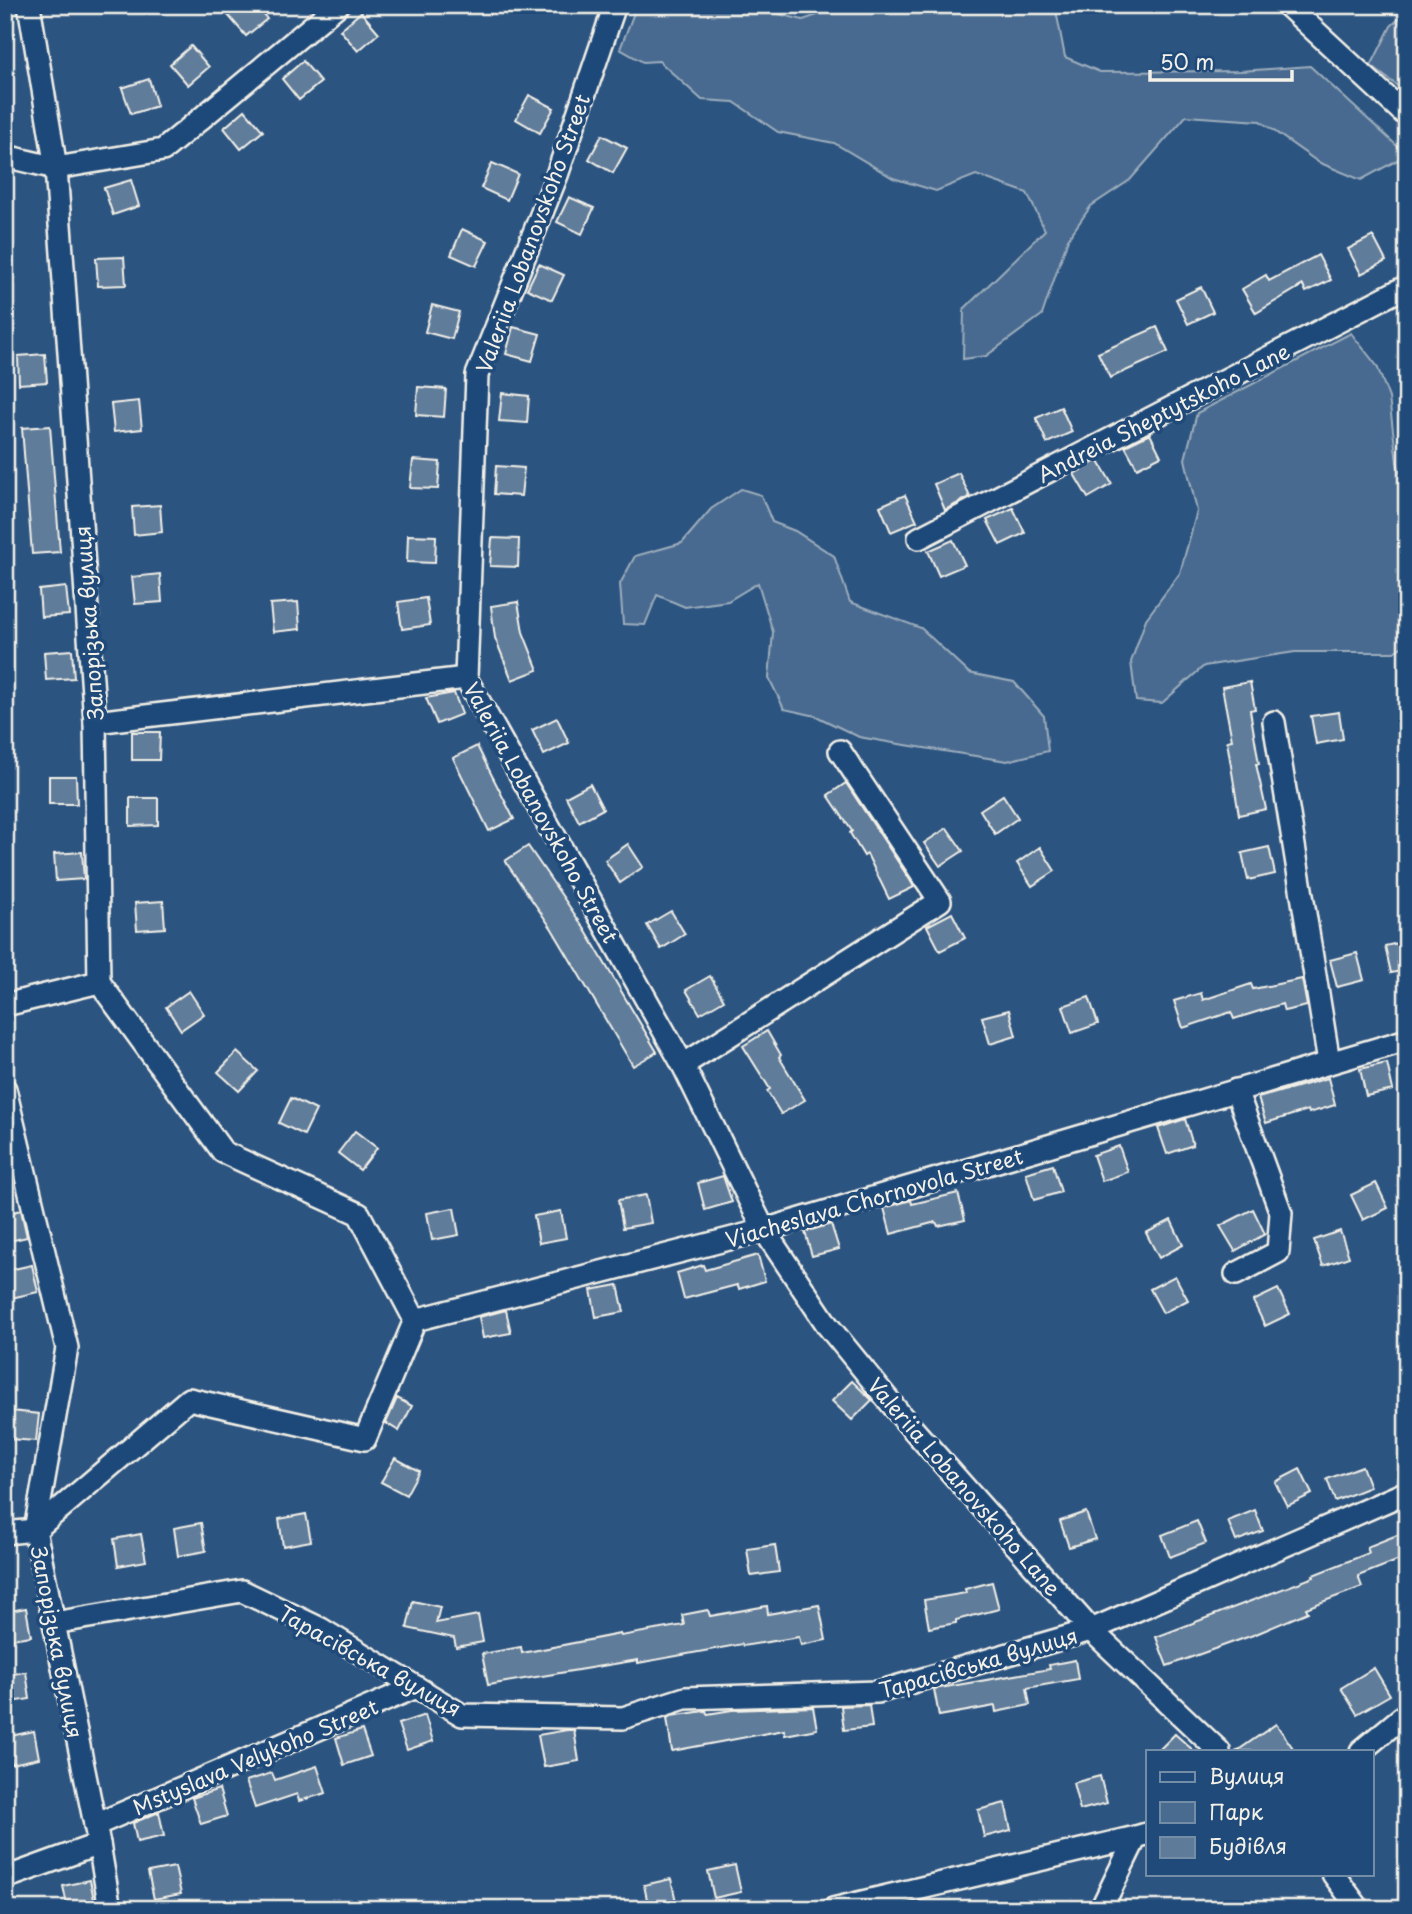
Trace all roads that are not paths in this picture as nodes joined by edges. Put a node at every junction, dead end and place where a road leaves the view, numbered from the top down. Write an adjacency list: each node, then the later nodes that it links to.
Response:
1 (29, 5): 7 (street, Запорізька вулиця)
2 (338, 5): 7 (street)
3 (615, 5): 10 (street, Valeriia Lobanovskoho Street)
4 (1287, 5): 5 (street)
5 (1407, 116)
6 (5, 156): 7 (street)
7 (56, 168): 11 (street, Запорізька вулиця)
8 (1407, 286): 9 (street, Andreia Sheptytskoho Lane)
9 (919, 538)
10 (466, 678): 11 (street); 18 (street, Valeriia Lobanovskoho Street)
11 (95, 722): 14 (street, Запорізька вулиця)
12 (1274, 722): 17 (street)
13 (840, 751): 18 (street)
14 (99, 982): 15 (street); 23 (street)
15 (5, 1005)
16 (1407, 1040): 17 (street, Viacheslava Chornovola Street)
17 (1329, 1062): 20 (street, Viacheslava Chornovola Street)
18 (683, 1065): 21 (street, Valeriia Lobanovskoho Street)
19 (5, 1089): 25 (street, Запорізька вулиця)
20 (1236, 1090): 21 (street, Viacheslava Chornovola Street); 22 (street)
21 (764, 1230): 23 (street, Viacheslava Chornovola Street); 28 (street, Valeriia Lobanovskoho Lane)
22 (1236, 1274)
23 (415, 1320): 25 (street)
24 (1407, 1492): 28 (street, Тарасівська вулиця)
25 (35, 1530): 26 (street); 27 (street, Запорізька вулиця)
26 (5, 1533)
27 (54, 1623): 29 (street, Тарасівська вулиця); 33 (street, Запорізька вулиця)
28 (1091, 1630): 29 (street, Тарасівська вулиця); 31 (street, Valeriia Lobanovskoho Lane)
29 (416, 1687): 33 (street, Mstyslava Velykoho Street)
30 (1407, 1713): 32 (street)
31 (1218, 1750)
32 (1363, 1750)
33 (97, 1834): 36 (street, Mstyslava Velykoho Street); 37 (street, Запорізька вулиця)
34 (1142, 1835): 38 (street); 39 (street)
35 (1334, 1876): 40 (street)
36 (5, 1878)
37 (110, 1909)
38 (833, 1909)
39 (1101, 1909)
40 (1359, 1909)

